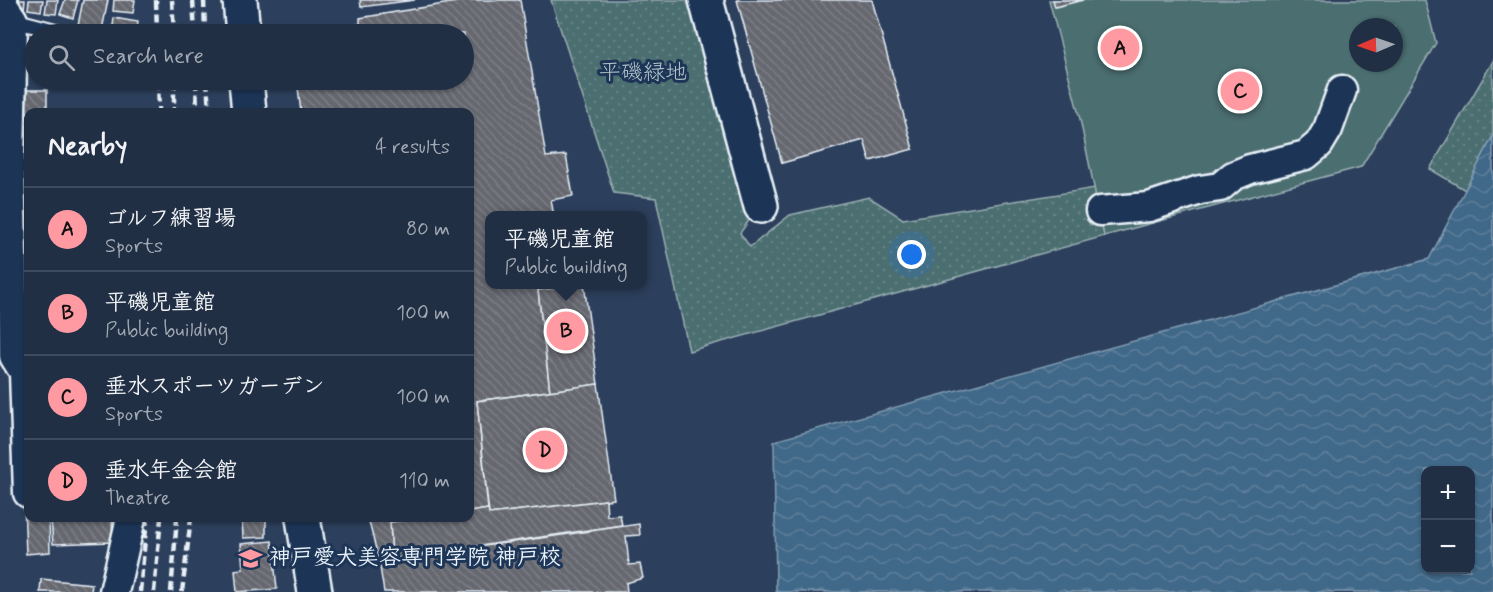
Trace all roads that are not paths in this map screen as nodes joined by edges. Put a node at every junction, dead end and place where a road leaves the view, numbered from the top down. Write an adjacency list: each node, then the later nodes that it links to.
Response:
1 (240, 0): 5 (main road)
2 (706, 0): 9 (main road)
3 (8, 10): 4 (lane); 11 (street)
4 (43, 24)
5 (242, 24)
6 (247, 90): 8 (main road)
7 (1342, 90): 10 (street)
8 (249, 108)
9 (761, 206)
10 (1100, 211)
11 (24, 372)
12 (130, 522): 14 (street)
13 (304, 522): 15 (main road)
14 (114, 592)
15 (315, 592)

